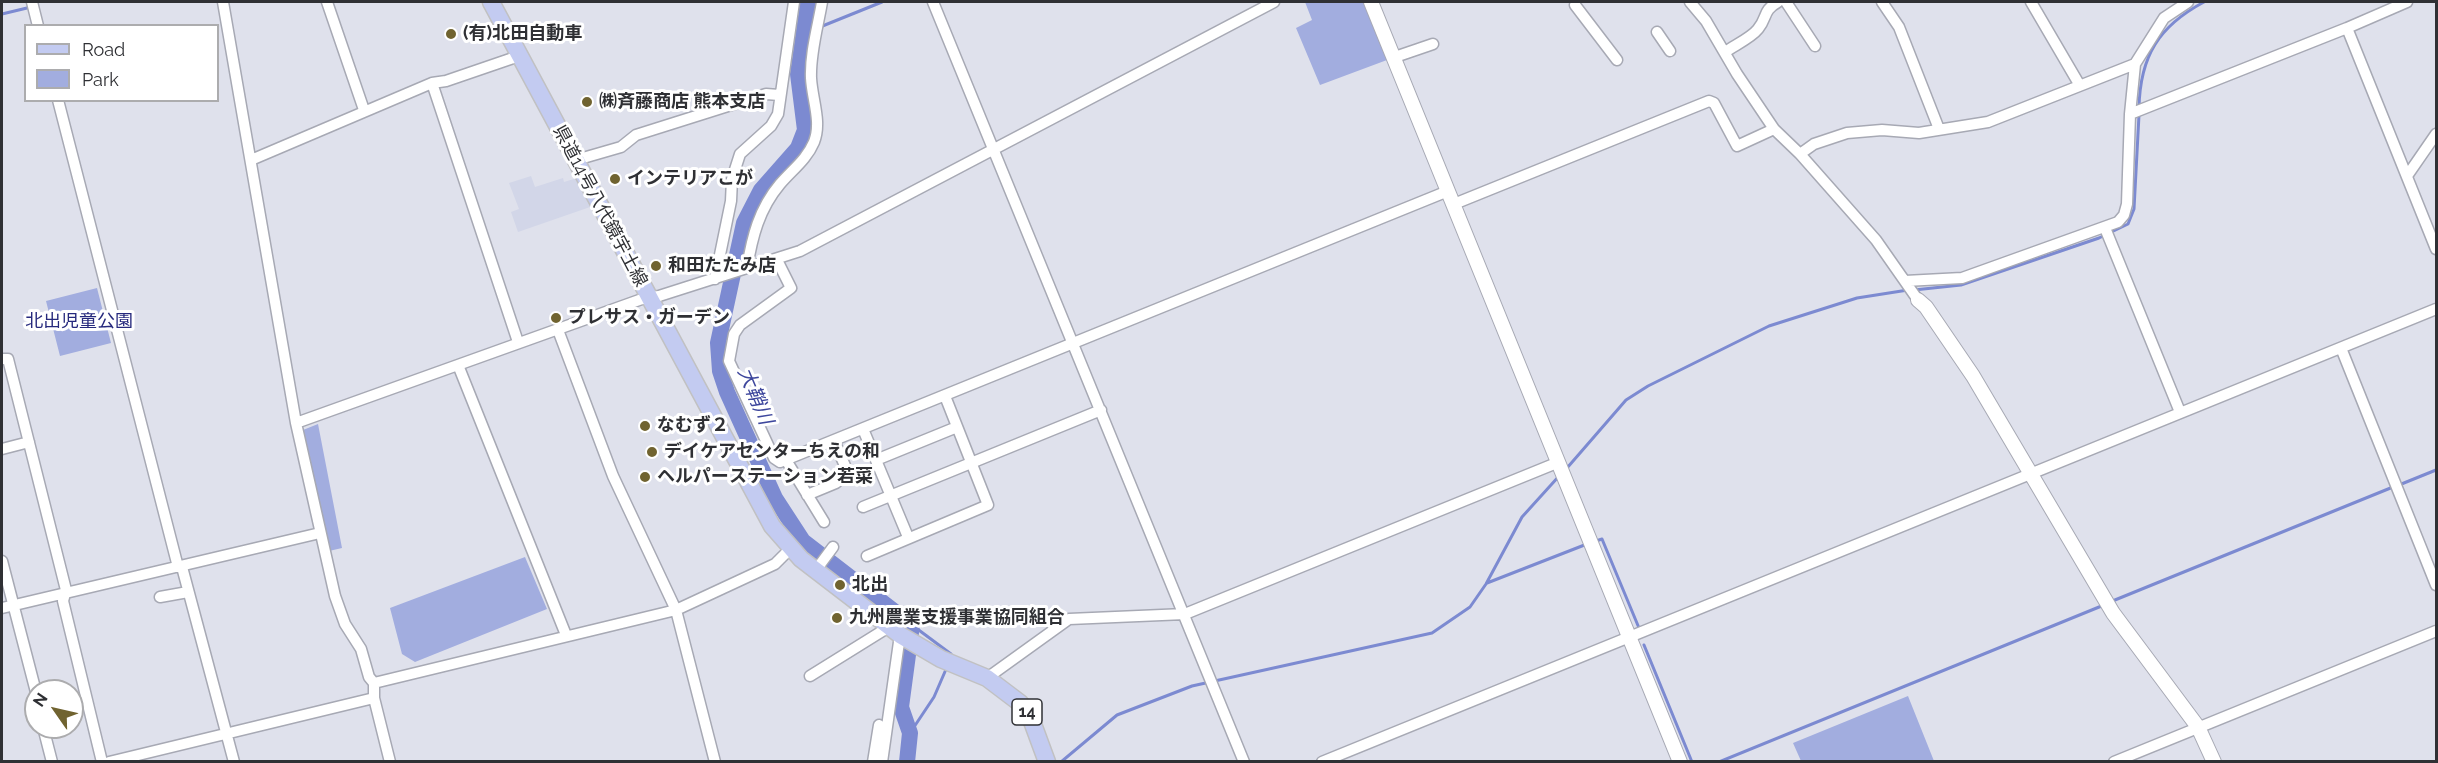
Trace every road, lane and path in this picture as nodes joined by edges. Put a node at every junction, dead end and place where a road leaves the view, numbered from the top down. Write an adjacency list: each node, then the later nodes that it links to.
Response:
1 (32, 2): 18 (street)
2 (223, 2): 40 (street)
3 (327, 2): 33 (street)
4 (491, 2): 25 (main road, 県道14号八代鏡宇土線 / 14)
5 (794, 2): 31 (street)
6 (822, 2): 48 (street)
7 (933, 2): 38 (street)
8 (1274, 2): 38 (street)
9 (1371, 2): 26 (street)
10 (1690, 2): 24 (street)
11 (1779, 2): 24 (street)
12 (1786, 2): 22 (street)
13 (1882, 2): 36 (street)
14 (2031, 2): 30 (street)
15 (2188, 2): 28 (street)
16 (2407, 2): 19 (street)
17 (1575, 5): 27 (street)
18 (38, 24)
19 (2347, 28): 34 (street); 42 (street)
20 (1657, 32): 23 (street)
21 (1432, 44): 26 (street)
22 (1815, 46)
23 (1670, 51)
24 (1725, 52): 35 (street)
25 (519, 56): 29 (street); 41 (main road, 県道14号八代鏡宇土線 / 14)
26 (1395, 57): 43 (street)
27 (1617, 60)
28 (2135, 64): 30 (street); 34 (street)
29 (432, 83): 33 (street); 55 (street)
30 (2079, 84): 36 (street)
31 (779, 95): 41 (street); 49 (street)
32 (59, 102): 84 (street)
33 (364, 110): 40 (street)
34 (2136, 111): 45 (street)
35 (1774, 129): 39 (street); 44 (street)
36 (1939, 129): 39 (street)
37 (2436, 134): 42 (street)
38 (995, 149): 47 (street); 56 (street)
39 (1800, 154): 50 (street)
40 (251, 160): 63 (street)
41 (576, 160): 52 (main road, 県道14号八代鏡宇土線 / 14)
42 (2407, 176): 46 (street)
43 (1448, 190): 44 (street); 56 (street)
44 (1454, 204): 72 (street)
45 (2107, 233): 50 (street); 62 (street)
46 (2436, 249)
47 (777, 260): 48 (street); 69 (street)
48 (745, 269): 49 (street)
49 (718, 278): 52 (street)
50 (1906, 282): 51 (street)
51 (1916, 297): 73 (street)
52 (649, 298): 54 (street); 81 (main road, 県道14号八代鏡宇土線 / 14)
53 (2436, 309): 57 (street)
54 (558, 330): 55 (street); 92 (street)
55 (518, 342): 59 (street)
56 (1074, 343): 60 (street); 61 (street)
57 (2341, 348): 62 (street); 86 (street)
58 (5, 355): 67 (street)
59 (458, 365): 63 (street); 96 (street)
60 (945, 396): 64 (street); 65 (street)
61 (1101, 410): 71 (street); 93 (street)
62 (2180, 412): 73 (street)
63 (296, 423): 78 (street)
64 (957, 427): 70 (street); 71 (street)
65 (863, 429): 66 (street); 70 (street)
66 (834, 441): 69 (street); 74 (street)
67 (29, 442): 68 (street); 88 (street)
68 (2, 449)
69 (786, 460): 74 (street)
70 (876, 460): 75 (street)
71 (971, 463): 75 (street); 79 (street)
72 (1559, 464): 93 (street); 97 (street)
73 (2031, 473): 97 (street); 104 (street)
74 (807, 495): 77 (street)
75 (891, 496): 76 (street); 79 (street)
76 (863, 507)
77 (824, 522)
78 (320, 533): 84 (street); 101 (street)
79 (909, 537): 82 (street)
80 (833, 547): 85 (street)
81 (790, 549): 85 (main road, 県道14号八代鏡宇土線 / 14); 92 (street)
82 (867, 556)
83 (2, 561): 90 (street)
84 (180, 567): 87 (street); 88 (street)
85 (818, 567): 95 (main road, 県道14号八代鏡宇土線 / 14)
86 (2436, 585)
87 (188, 592): 89 (street); 105 (street)
88 (65, 594): 90 (street); 109 (street)
89 (160, 597)
90 (14, 605): 91 (street); 100 (street)
91 (2, 608)
92 (676, 610): 96 (street); 113 (street)
93 (1185, 614): 99 (street); 116 (street)
94 (2436, 630): 104 (street)
95 (896, 632): 98 (street); 99 (main road, 県道14号八代鏡宇土線 / 14); 103 (street)
96 (566, 635): 101 (street)
97 (1630, 636): 117 (street); 118 (street)
98 (810, 676)
99 (987, 678): 107 (main road, 県道14号八代鏡宇土線 / 14)
100 (33, 679)
101 (374, 684): 102 (street)
102 (374, 699): 105 (street); 112 (street)
103 (888, 705): 114 (street); 115 (street)
104 (2198, 727): 119 (street); 120 (street)
105 (226, 732): 110 (street); 111 (street)
106 (46, 739): 108 (street)
107 (1047, 761)
108 (52, 762)
109 (102, 762)
110 (109, 762)
111 (234, 762)
112 (390, 762)
113 (716, 762)
114 (873, 762)
115 (882, 762)
116 (1244, 762)
117 (1322, 762)
118 (1680, 762)
119 (2114, 762)
120 (2214, 762)

